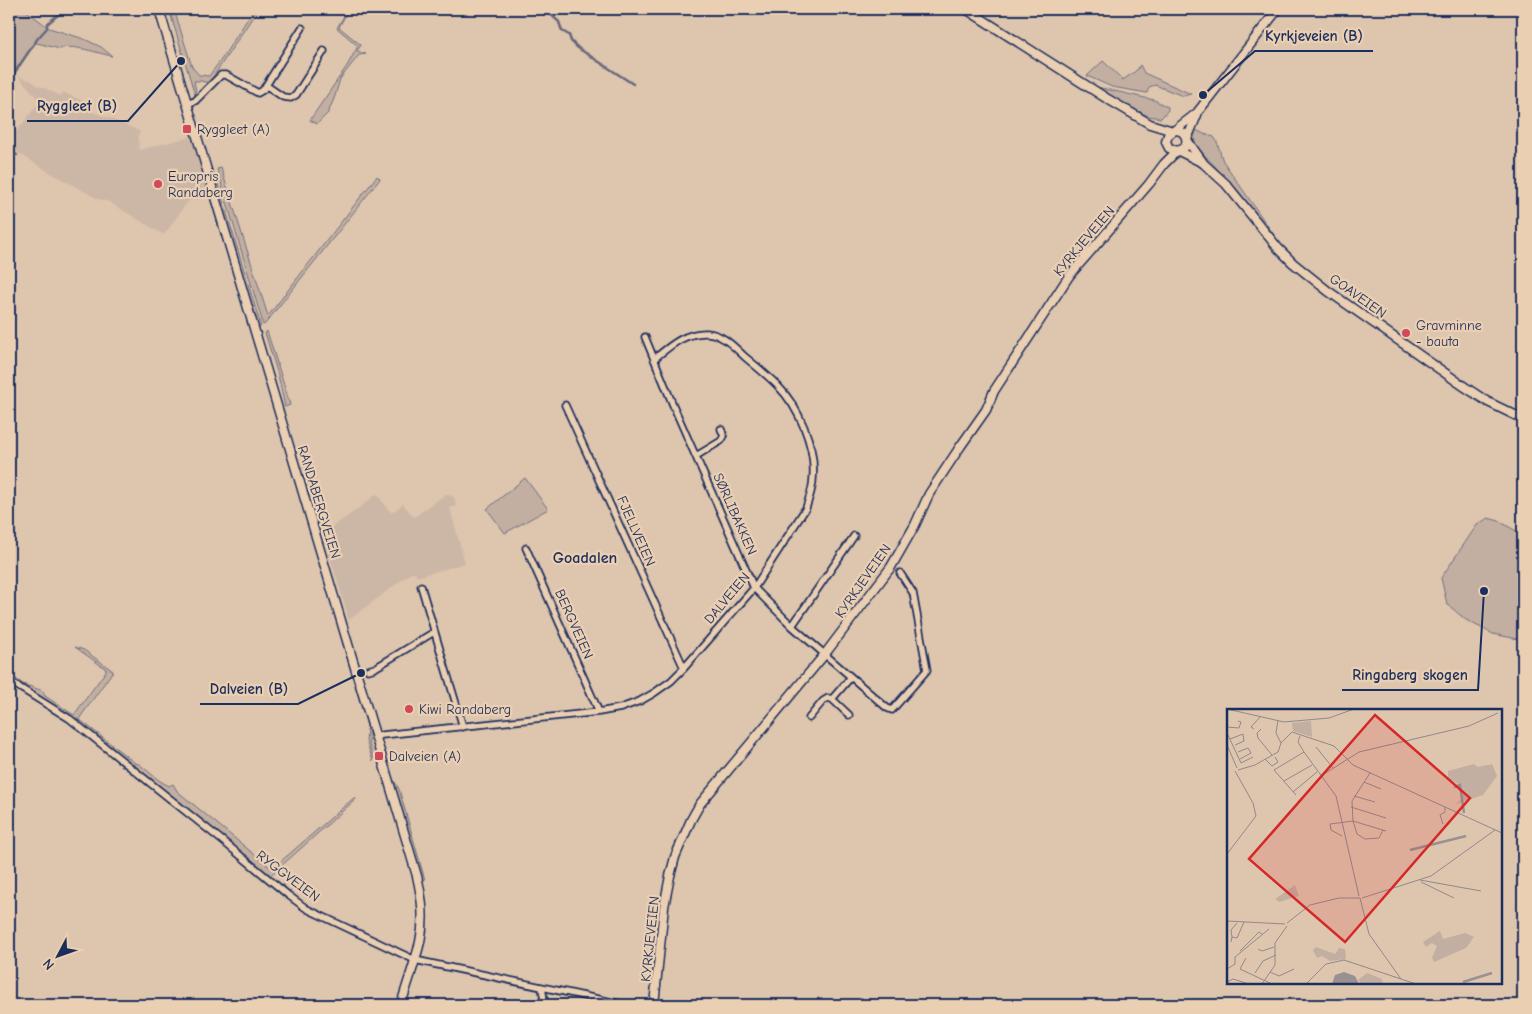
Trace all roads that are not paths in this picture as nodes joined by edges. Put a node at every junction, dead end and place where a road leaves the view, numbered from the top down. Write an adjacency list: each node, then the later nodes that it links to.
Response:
1 (159, 9): 7 (main road, RANDABERGVEIEN)
2 (966, 9): 9 (main road, GOAVEIEN)
3 (1278, 9): 8 (main road)
4 (302, 28): 6 (street)
5 (324, 51): 6 (street)
6 (266, 86): 7 (street)
7 (187, 104): 39 (main road, RANDABERGVEIEN)
8 (1197, 114): 10 (main road); 11 (main road)
9 (1150, 124): 10 (main road, GOAVEIEN); 12 (main road, GOAVEIEN)
10 (1174, 131): 11 (main road, GOAVEIEN); 12 (main road)
11 (1187, 139): 13 (main road); 15 (main road, GOAVEIEN)
12 (1167, 144): 13 (main road, GOAVEIEN); 14 (main road, KYRKJEVEIEN)
13 (1178, 151): 14 (main road, KYRKJEVEIEN); 15 (main road, GOAVEIEN)
14 (1164, 164): 29 (main road, KYRKJEVEIEN)
15 (1204, 164): 19 (main road, GOAVEIEN)
16 (645, 337): 17 (street, SØRLIBAKKEN)
17 (654, 359): 21 (street, SØRLIBAKKEN); 26 (street, DALVEIEN)
18 (565, 405): 30 (street, FJELLVEIEN)
19 (1523, 420)
20 (721, 429): 21 (street)
21 (696, 456): 26 (street, SØRLIBAKKEN)
22 (854, 536): 27 (street)
23 (526, 548): 35 (street, BERGVEIEN)
24 (900, 573): 32 (street, SØRLIBAKKEN)
25 (421, 586): 28 (street)
26 (754, 588): 27 (street, SØRLIBAKKEN); 30 (street, DALVEIEN)
27 (792, 626): 29 (street, SØRLIBAKKEN)
28 (434, 632): 31 (street); 38 (street)
29 (825, 654): 32 (street, SØRLIBAKKEN); 45 (main road, KYRKJEVEIEN)
30 (684, 668): 35 (street, DALVEIEN)
31 (368, 670)
32 (851, 677): 34 (street)
33 (9, 681): 40 (street, RYGGVEIEN)
34 (832, 699): 36 (street); 37 (street)
35 (599, 712): 38 (street, DALVEIEN)
36 (849, 715)
37 (809, 718)
38 (463, 727): 39 (street, DALVEIEN)
39 (376, 737): 40 (main road, RANDABERGVEIEN)
40 (415, 960): 41 (street, RYGGVEIEN); 42 (main road, RANDABERGVEIEN)
41 (542, 988): 43 (street); 44 (street, RYGGVEIEN)
42 (401, 1005)
43 (545, 1005)
44 (626, 1005)
45 (654, 1005)

